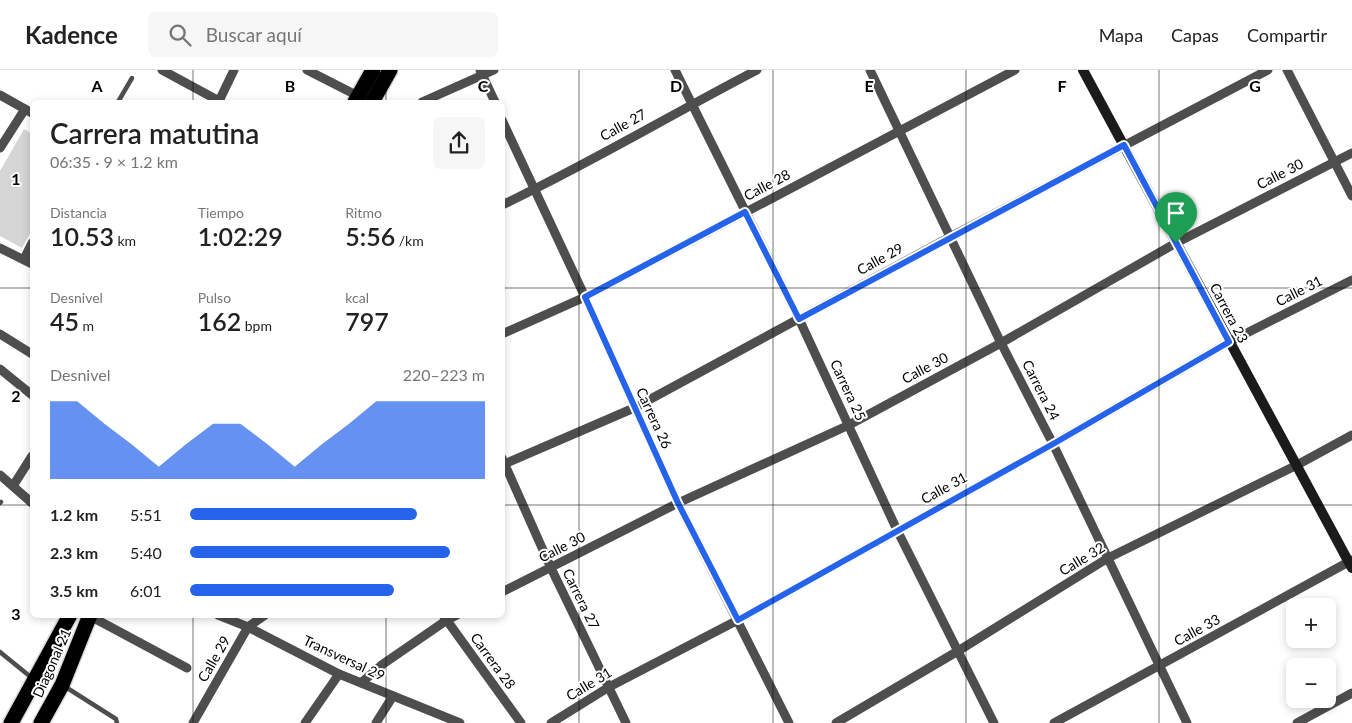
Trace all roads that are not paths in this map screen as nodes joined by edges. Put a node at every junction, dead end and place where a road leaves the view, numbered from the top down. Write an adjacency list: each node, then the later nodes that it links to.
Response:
1 (162, 70): 18 (street)
2 (234, 70): 19 (street)
3 (307, 70): 20 (street)
4 (373, 70): 20 (highway)
5 (390, 70): 20 (highway)
6 (494, 70): 14 (street)
7 (675, 70): 23 (street, Carrera 25)
8 (757, 70): 23 (street, Calle 27)
9 (870, 70): 26 (street, Carrera 24)
10 (1015, 70): 26 (street, Calle 28)
11 (1084, 70): 27 (street, Carrera 23)
12 (1268, 70): 27 (street, Calle 29)
13 (1287, 70): 30 (street)
14 (481, 73): 21 (street); 22 (street)
15 (132, 78): 17 (lane)
16 (0, 96): 24 (street)
17 (119, 100)
18 (216, 100)
19 (221, 100)
20 (361, 100)
21 (426, 100)
22 (493, 100)
23 (691, 104): 31 (street, Calle 27); 34 (street, Carrera 25)
24 (28, 111): 28 (street)
25 (505, 127): 31 (street, Carrera 26)
26 (900, 132): 34 (street, Calle 28); 35 (street, Carrera 24)
27 (1124, 145): 35 (street, Calle 29); 36 (street, Carrera 23)
28 (0, 148)
29 (1352, 153): 30 (street, Calle 30)
30 (1334, 162): 32 (street); 36 (street, Calle 30)
31 (534, 190): 33 (street, Calle 27); 42 (street, Carrera 26)
32 (1352, 196)
33 (505, 204)
34 (745, 212): 42 (street, Calle 28); 43 (street, Carrera 25)
35 (950, 237): 43 (street, Calle 29); 47 (street, Carrera 24)
36 (1176, 243): 46 (street, Carrera 23); 47 (street, Calle 30)
37 (30, 247): 39 (street)
38 (0, 248): 39 (street)
39 (24, 259): 40 (street)
40 (30, 263)
41 (1352, 280): 46 (street, Calle 31)
42 (585, 297): 44 (street, Calle 28); 51 (street, Carrera 26)
43 (799, 319): 51 (street, Calle 29); 52 (street, Carrera 25)
44 (505, 333)
45 (0, 334): 48 (street)
46 (1229, 342): 54 (street, Calle 31); 57 (street, Carrera 23)
47 (1001, 343): 52 (street, Calle 30); 54 (street, Carrera 24)
48 (30, 353)
49 (0, 369): 50 (street)
50 (30, 393)
51 (634, 408): 56 (street, Calle 29); 62 (street, Carrera 26)
52 (849, 425): 62 (street, Calle 30); 63 (street, Carrera 25)
53 (1352, 435): 57 (street, Calle 32)
54 (1053, 444): 63 (street, Calle 31); 64 (street, Carrera 24)
55 (30, 459): 60 (street)
56 (505, 461)
57 (1297, 465): 64 (street, Calle 32); 65 (street, Carrera 23)
58 (505, 466): 66 (street, Carrera 27)
59 (0, 475): 60 (street)
60 (13, 486): 61 (street)
61 (30, 501)
62 (678, 503): 66 (street, Calle 30); 74 (street, Carrera 26)
63 (897, 530): 74 (street, Calle 31); 76 (street, Carrera 25)
64 (1108, 558): 76 (street, Calle 32); 78 (street, Carrera 24)
65 (1351, 563): 78 (street, Calle 33)
66 (551, 568): 67 (street, Calle 30); 84 (street, Carrera 27)
67 (505, 591)
68 (68, 618): 81 (highway, Diagonal 21)
69 (89, 618): 83 (highway, Diagonal 21)
70 (95, 618): 79 (street)
71 (226, 618): 75 (street, Transversal 29)
72 (261, 618): 75 (street, Calle 29)
73 (445, 618): 82 (street); 94 (street, Carrera 28)
74 (738, 620): 84 (street, Calle 31); 97 (street, Carrera 26)
75 (248, 627): 80 (street, Transversal 29); 90 (street, Calle 29)
76 (958, 651): 98 (street, Calle 32); 99 (street, Carrera 25)
77 (0, 652): 81 (lane)
78 (1159, 666): 100 (street, Calle 33); 101 (street, Carrera 24)
79 (187, 668)
80 (339, 674): 82 (street, Transversal 29); 91 (street)
81 (34, 680): 87 (highway, Diagonal 21)
82 (361, 683): 86 (street, Transversal 29)
83 (62, 685): 88 (highway, Diagonal 21); 89 (lane)
84 (609, 686): 95 (street, Calle 31); 96 (street, Carrera 27)
85 (1352, 693): 102 (street)
86 (393, 696): 92 (street); 93 (street, Transversal 29)
87 (17, 721)
88 (41, 723)
89 (117, 723)
90 (193, 723)
91 (305, 723)
92 (376, 723)
93 (458, 723)
94 (522, 723)
95 (551, 723)
96 (626, 723)
97 (789, 723)
98 (836, 723)
99 (994, 723)
100 (1054, 723)
101 (1187, 723)
102 (1297, 723)

